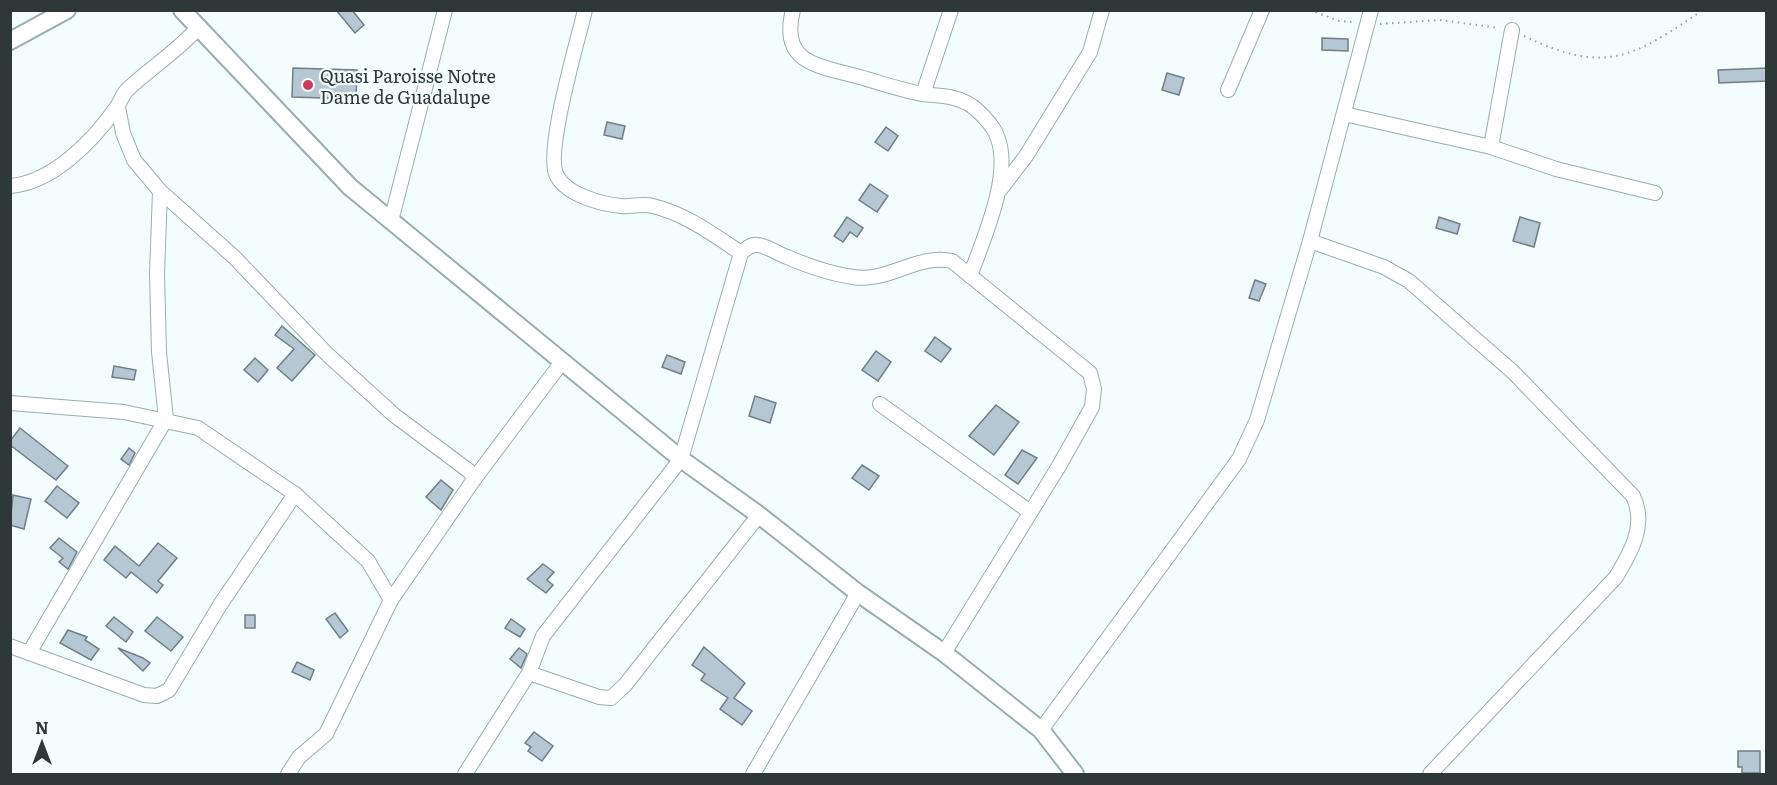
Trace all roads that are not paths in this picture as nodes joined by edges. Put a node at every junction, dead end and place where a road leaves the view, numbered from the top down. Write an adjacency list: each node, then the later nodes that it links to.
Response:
1 (67, 10): 12 (street)
2 (182, 10): 10 (street)
3 (445, 10): 22 (street)
4 (585, 10): 24 (street)
5 (793, 10): 14 (street)
6 (951, 10): 14 (street)
7 (1102, 10): 19 (street)
8 (1262, 10): 13 (street)
9 (1371, 10): 16 (street)
10 (198, 28): 15 (street); 22 (street)
11 (1512, 30): 17 (street)
12 (10, 41)
13 (1228, 90)
14 (923, 94): 19 (street)
15 (117, 107): 18 (street); 20 (street)
16 (1344, 114): 17 (street); 23 (street)
17 (1491, 147): 21 (street)
18 (10, 186)
19 (1000, 190): 25 (street)
20 (160, 191): 29 (street); 31 (street)
21 (1655, 193)
22 (391, 221): 26 (street)
23 (1310, 241): 41 (street); 46 (street)
24 (741, 253): 25 (street); 30 (street)
25 (970, 276): 33 (street)
26 (562, 362): 30 (street); 31 (street)
27 (10, 403): 29 (street)
28 (880, 404): 33 (street)
29 (166, 420): 32 (street); 39 (street)
30 (681, 459): 34 (street); 40 (street)
31 (475, 478): 36 (street)
32 (295, 494): 36 (street); 39 (street)
33 (1030, 512): 38 (street)
34 (759, 515): 35 (street); 40 (street)
35 (858, 593): 38 (street); 44 (street)
36 (391, 600): 42 (street)
37 (10, 646): 39 (street)
38 (944, 652): 41 (street)
39 (29, 653)
40 (529, 673): 43 (street)
41 (1041, 730): 45 (street)
42 (288, 774)
43 (465, 774)
44 (753, 774)
45 (1075, 774)
46 (1430, 774)

